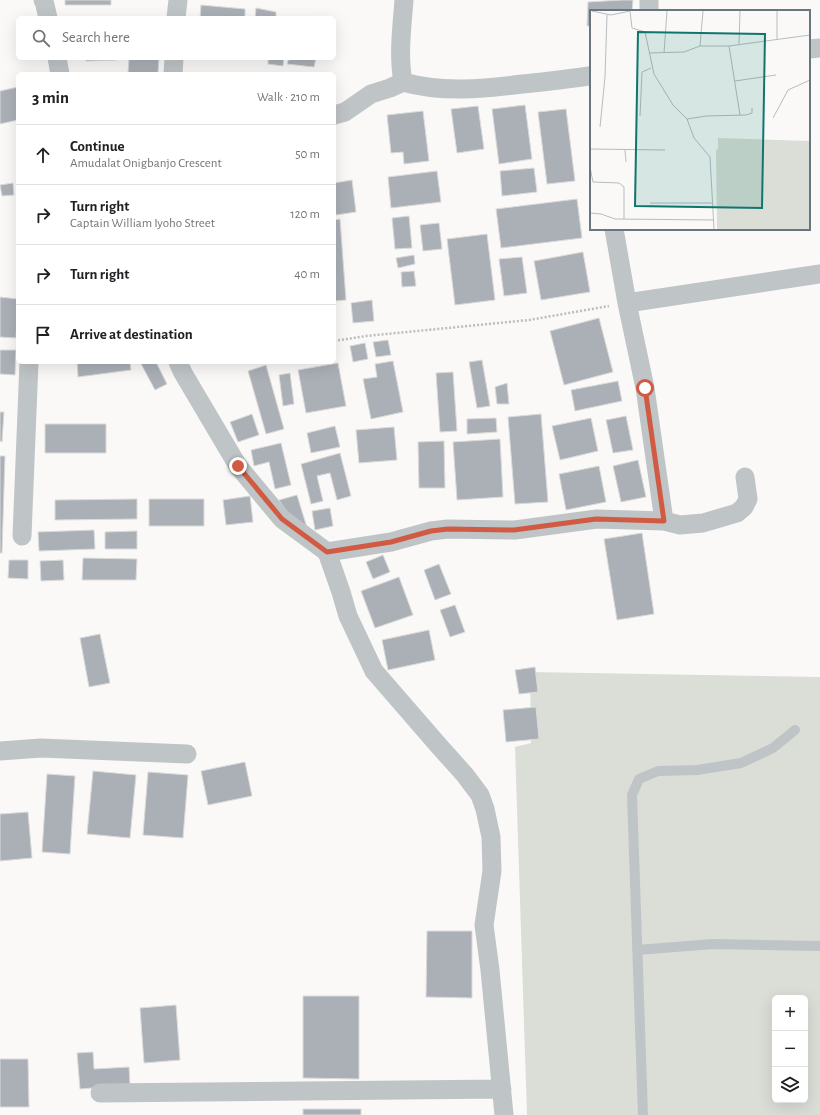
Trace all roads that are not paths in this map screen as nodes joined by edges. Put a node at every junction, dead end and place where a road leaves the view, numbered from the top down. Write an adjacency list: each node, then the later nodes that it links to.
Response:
1 (43, 0): 4 (street)
2 (178, 0): 5 (street)
3 (404, 0): 13 (street)
4 (47, 16)
5 (176, 16)
6 (820, 48): 7 (street)
7 (810, 50)
8 (57, 60): 10 (street)
9 (174, 60): 11 (street)
10 (60, 72)
11 (173, 72)
12 (590, 80): 13 (street)
13 (403, 82): 14 (street)
14 (336, 114)
15 (614, 230): 17 (street)
16 (820, 274): 17 (street)
17 (627, 303): 21 (street)
18 (29, 364): 22 (street)
19 (179, 364): 23 (street)
20 (744, 477): 21 (street)
21 (664, 521): 23 (street)
22 (22, 536)
23 (327, 552): 29 (street)
24 (795, 730): 28 (lane)
25 (0, 751): 26 (street)
26 (187, 754)
27 (820, 946): 28 (lane)
28 (637, 950): 32 (lane)
29 (502, 1089): 30 (street); 31 (street)
30 (100, 1093)
31 (504, 1115)
32 (643, 1115)

